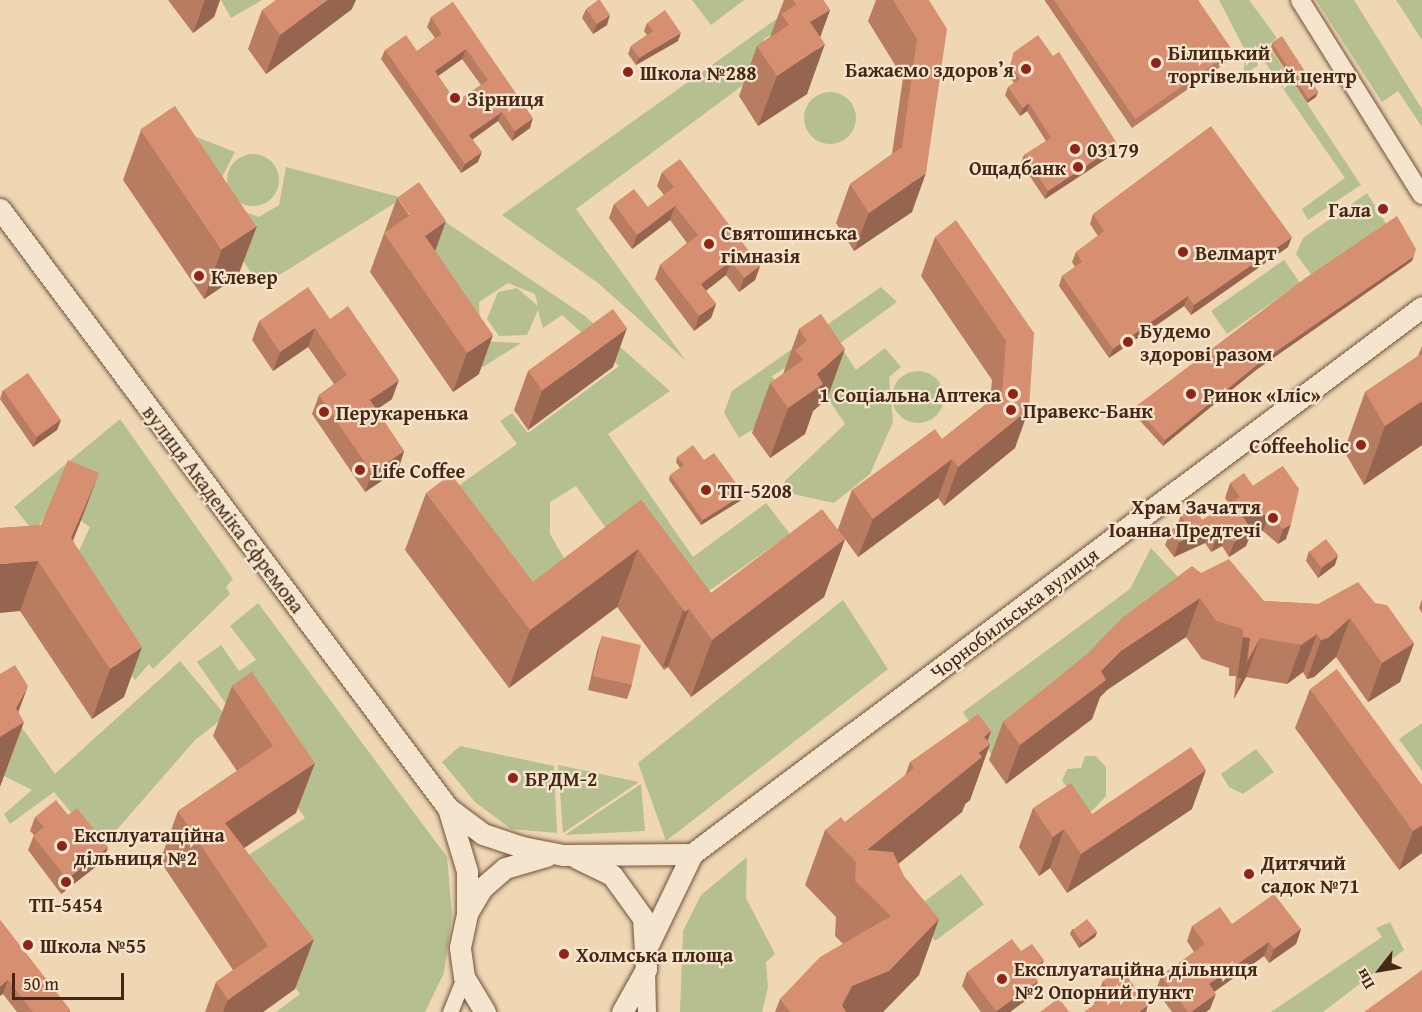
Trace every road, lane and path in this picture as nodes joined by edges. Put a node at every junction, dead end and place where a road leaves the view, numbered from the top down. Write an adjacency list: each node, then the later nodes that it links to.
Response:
1 (1300, 0): 2 (street)
2 (1422, 195)
3 (0, 209): 5 (main road, вулиця Академіка Єфремова)
4 (1422, 307): 6 (main road, Чорнобильська вулиця)
5 (448, 808): 7 (main road, вулиця Академіка Єфремова); 8 (main road, вулиця Академіка Єфремова)
6 (692, 854): 7 (main road); 9 (main road, Чорнобильська вулиця)
7 (563, 855): 8 (main road); 9 (main road)
8 (467, 913): 11 (main road)
9 (648, 945): 10 (main road)
10 (646, 969): 14 (main road); 15 (street)
11 (464, 977): 12 (street); 13 (main road)
12 (450, 1012)
13 (485, 1012)
14 (622, 1012)
15 (647, 1012)

